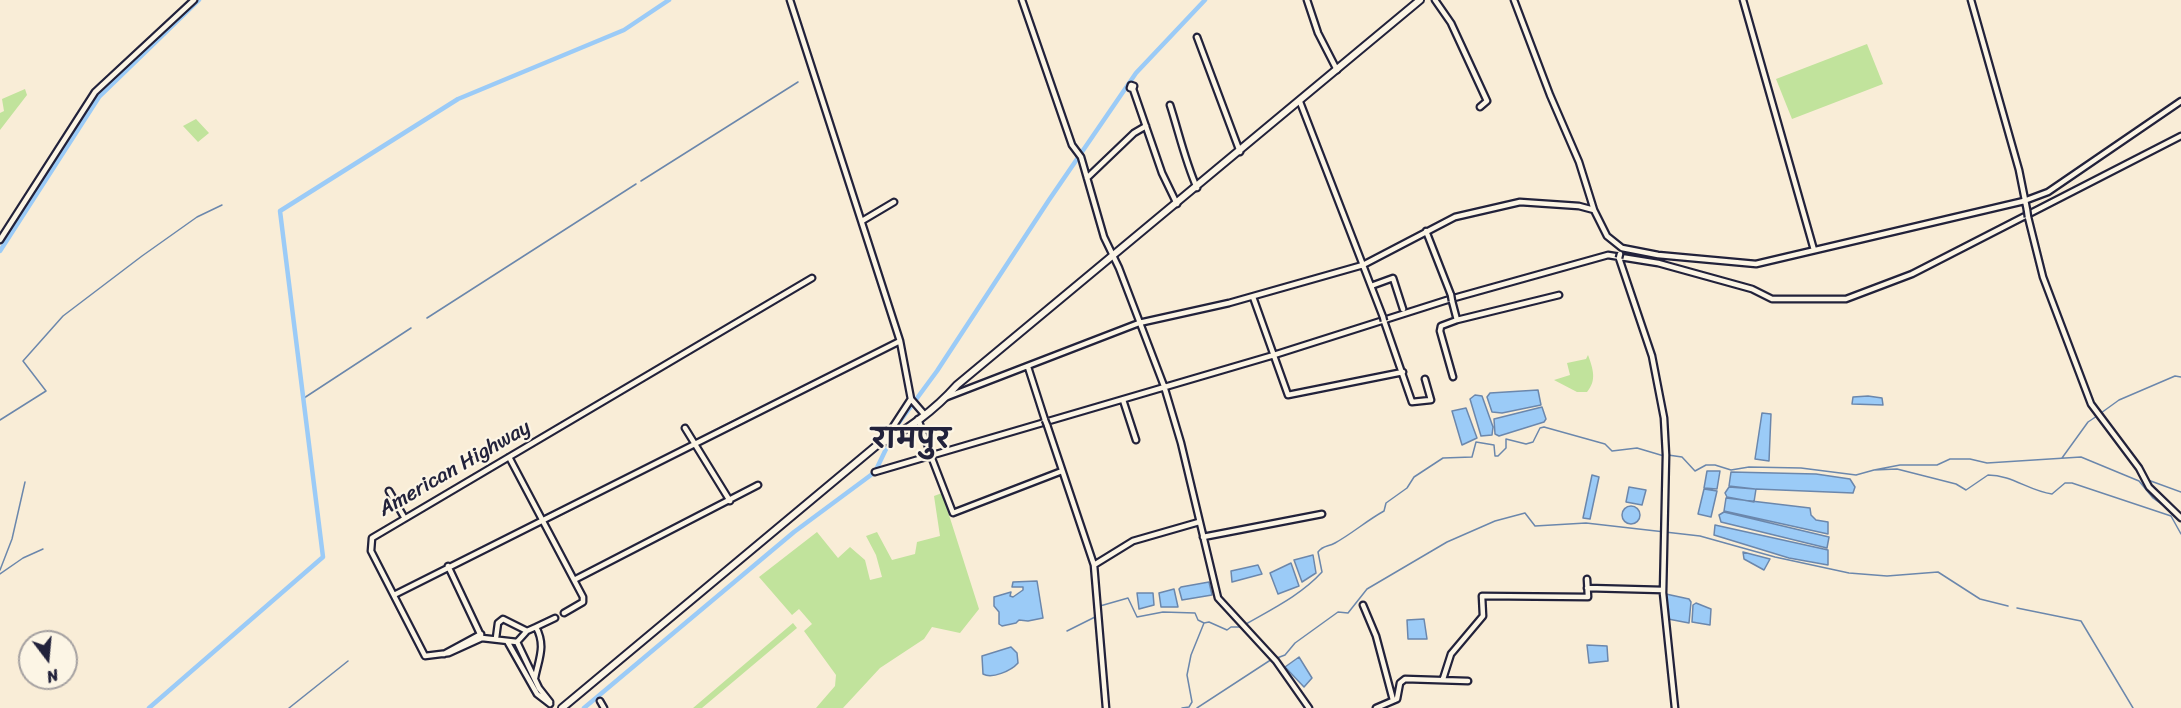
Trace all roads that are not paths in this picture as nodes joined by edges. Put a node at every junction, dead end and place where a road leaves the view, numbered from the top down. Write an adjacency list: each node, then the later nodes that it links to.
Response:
1 (194, 0): 28 (street)
2 (790, 0): 26 (street)
3 (1022, 0): 20 (street)
4 (1307, 0): 11 (street)
5 (1420, 0): 11 (main road)
6 (1435, 0): 16 (street)
7 (1514, 0): 25 (street)
8 (1743, 0): 30 (street)
9 (1971, 0): 22 (street)
10 (1197, 37): 19 (street)
11 (1337, 70): 14 (main road)
12 (1133, 89): 17 (street)
13 (2181, 101): 22 (street)
14 (1300, 102): 19 (main road); 32 (street)
15 (1170, 105): 21 (street)
16 (1480, 107)
17 (1146, 126): 20 (street); 24 (street)
18 (2181, 136): 41 (street)
19 (1240, 152): 21 (main road)
20 (1087, 178): 31 (street)
21 (1197, 188): 24 (main road)
22 (2024, 201): 30 (street); 64 (street, bridge)
23 (894, 202): 26 (street)
24 (1177, 204): 31 (main road)
25 (1594, 210): 27 (street); 29 (street)
26 (862, 221): 40 (street)
27 (1426, 231): 32 (street); 38 (street)
28 (0, 240)
29 (1622, 248): 30 (street); 73 (street)
30 (1814, 250)
31 (1113, 256): 39 (street); 47 (main road)
32 (1363, 265): 34 (street); 36 (street)
33 (812, 278): 56 (street, American Highway)
34 (1371, 286): 37 (street); 43 (street)
35 (1559, 295): 38 (street)
36 (1253, 297): 39 (street); 41 (street)
37 (1403, 309)
38 (1457, 320): 44 (street)
39 (1139, 323): 42 (street); 46 (street)
40 (900, 341): 48 (street); 55 (street)
41 (1274, 355): 43 (street); 46 (street)
42 (1028, 367): 47 (street); 57 (street)
43 (1403, 372): 45 (street)
44 (1453, 377)
45 (1425, 379)
46 (1164, 387): 49 (street); 66 (street)
47 (946, 398): 50 (main road)
48 (912, 400): 50 (street); 54 (street)
49 (1123, 400): 53 (street); 58 (street)
50 (924, 414): 51 (main road)
51 (918, 419): 54 (main road); 57 (street)
52 (685, 428): 55 (street)
53 (1136, 440)
54 (885, 442): 88 (main road)
55 (694, 445): 61 (street); 65 (street)
56 (509, 457): 63 (street, American Highway); 65 (street)
57 (1062, 471): 68 (street)
58 (875, 472)
59 (758, 485): 61 (street)
60 (389, 491): 63 (street)
61 (730, 501): 71 (street)
62 (1322, 514): 67 (street)
63 (404, 517): 74 (street, American Highway)
64 (2181, 518)
65 (543, 519): 69 (street); 71 (street)
66 (1198, 522): 67 (street); 68 (street)
67 (1203, 537): 91 (street)
68 (1094, 565): 90 (street)
69 (448, 566): 74 (street); 80 (street)
70 (1587, 579): 72 (street)
71 (574, 580): 76 (street)
72 (1587, 588): 73 (street); 84 (street)
73 (1663, 590): 93 (street)
74 (394, 595): 80 (street, American Highway)
75 (1363, 605): 86 (street)
76 (564, 614)
77 (555, 618): 78 (street)
78 (536, 627): 79 (street); 83 (street)
79 (527, 631): 81 (street); 82 (street)
80 (482, 636): 81 (street, American Highway)
81 (499, 639): 82 (street, American Highway); 83 (street)
82 (517, 642): 83 (street)
83 (535, 678)
84 (1443, 679): 85 (street); 86 (street)
85 (1468, 681)
86 (1393, 700): 92 (street)
87 (600, 701): 89 (street)
88 (562, 708)
89 (603, 708)
90 (1106, 708)
91 (1309, 708)
92 (1376, 708)
93 (1675, 708)

